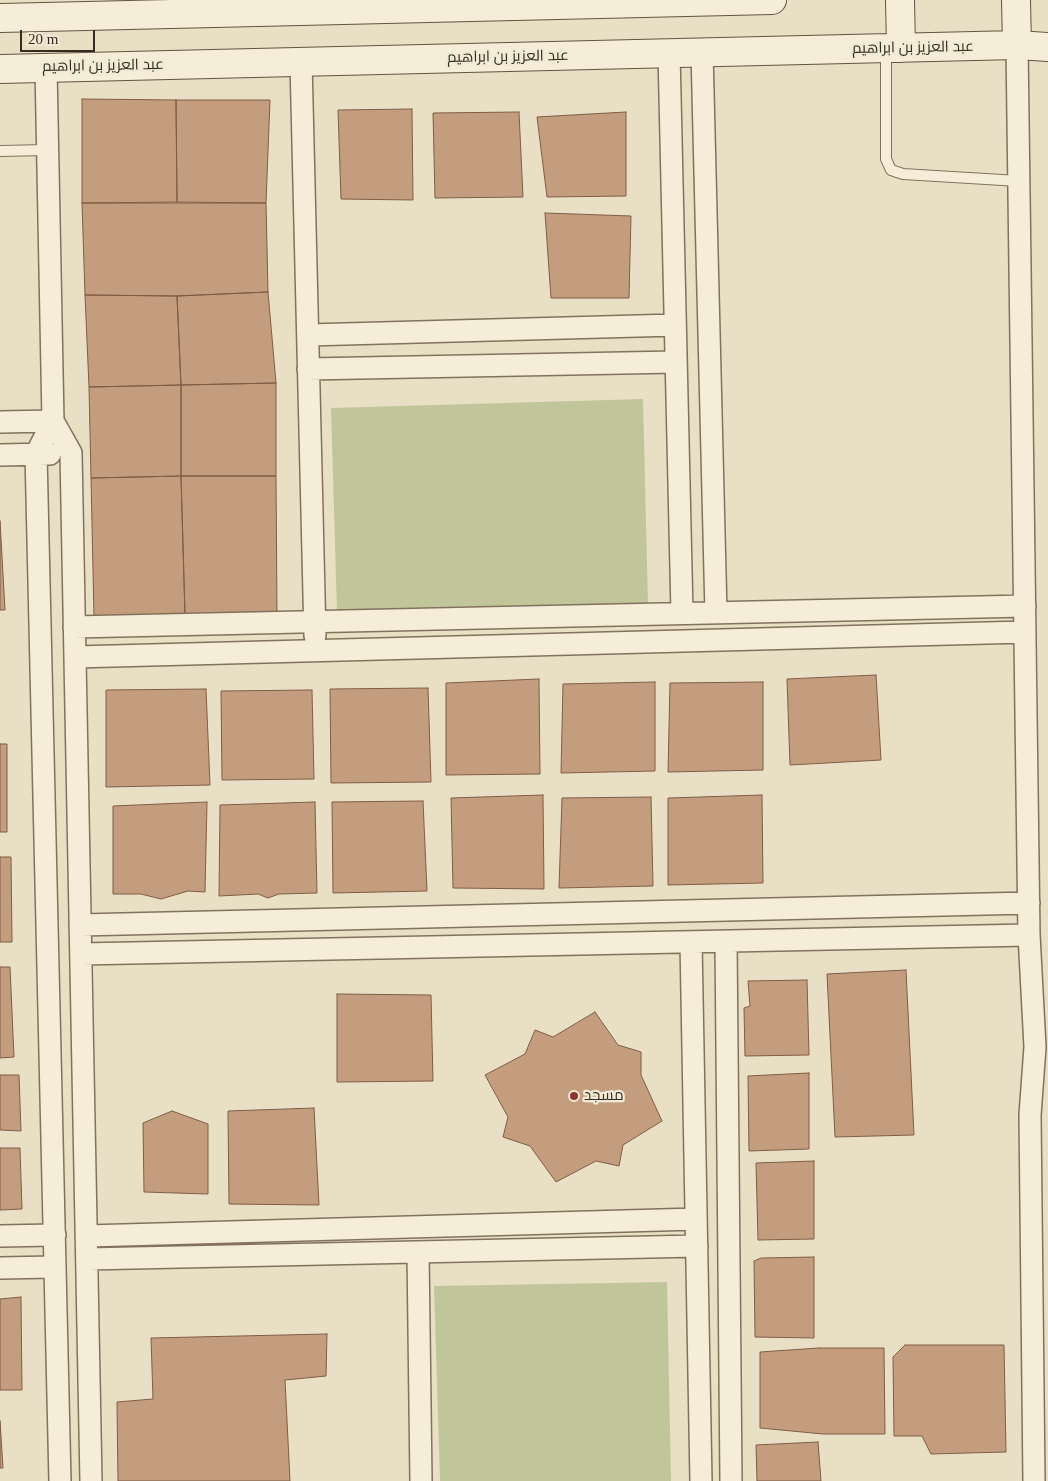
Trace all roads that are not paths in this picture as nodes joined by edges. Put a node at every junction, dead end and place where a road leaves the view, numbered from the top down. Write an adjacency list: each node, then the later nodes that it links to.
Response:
1 (772, 0): 4 (street)
2 (900, 0): 8 (street)
3 (1016, 0): 6 (street)
4 (699, 1): 5 (street)
5 (0, 18)
6 (1017, 45): 7 (street, عبد العزيز بن ابراهيم); 8 (street, عبد العزيز بن ابراهيم); 16 (street)
7 (1048, 47)
8 (894, 48): 9 (street, عبد العزيز بن ابراهيم); 16 (lane)
9 (702, 52): 10 (street, عبد العزيز بن ابراهيم); 27 (street)
10 (669, 53): 11 (street, عبد العزيز بن ابراهيم); 17 (street)
11 (302, 62): 12 (street, عبد العزيز بن ابراهيم); 18 (street)
12 (46, 68): 13 (street, عبد العزيز بن ابراهيم); 14 (street)
13 (0, 69)
14 (48, 150): 15 (lane); 21 (street)
15 (0, 151)
16 (1019, 181): 26 (street)
17 (675, 325): 18 (street); 19 (street)
18 (308, 335): 20 (street)
19 (676, 362): 20 (street); 28 (street)
20 (308, 369): 29 (street)
21 (53, 420): 22 (street); 23 (street); 24 (street)
22 (0, 422)
23 (71, 453): 24 (street); 30 (street)
24 (36, 454): 25 (street); 41 (street)
25 (0, 455)
26 (1025, 606): 27 (street); 31 (street)
27 (716, 613): 28 (street)
28 (682, 614): 29 (street)
29 (314, 622): 30 (street); 32 (street)
30 (74, 627): 33 (street)
31 (1025, 632): 32 (street); 34 (street)
32 (315, 651): 33 (street)
33 (75, 657): 35 (street)
34 (1029, 903): 35 (street); 36 (street)
35 (80, 925): 39 (street)
36 (1029, 935): 37 (street); 56 (street)
37 (726, 941): 38 (street); 55 (street)
38 (691, 942): 39 (street); 40 (street)
39 (81, 954): 43 (street)
40 (696, 1219): 43 (street); 44 (street)
41 (55, 1235): 42 (street); 47 (street)
42 (0, 1236)
43 (87, 1236): 46 (street)
44 (697, 1246): 45 (street); 54 (street)
45 (418, 1252): 46 (street); 53 (street)
46 (87, 1259): 49 (street)
47 (56, 1267): 48 (street); 50 (street)
48 (0, 1268)
49 (89, 1349): 50 (street); 52 (street)
50 (57, 1351): 51 (street)
51 (60, 1481)
52 (91, 1481)
53 (421, 1481)
54 (700, 1481)
55 (731, 1481)
56 (1034, 1481)

